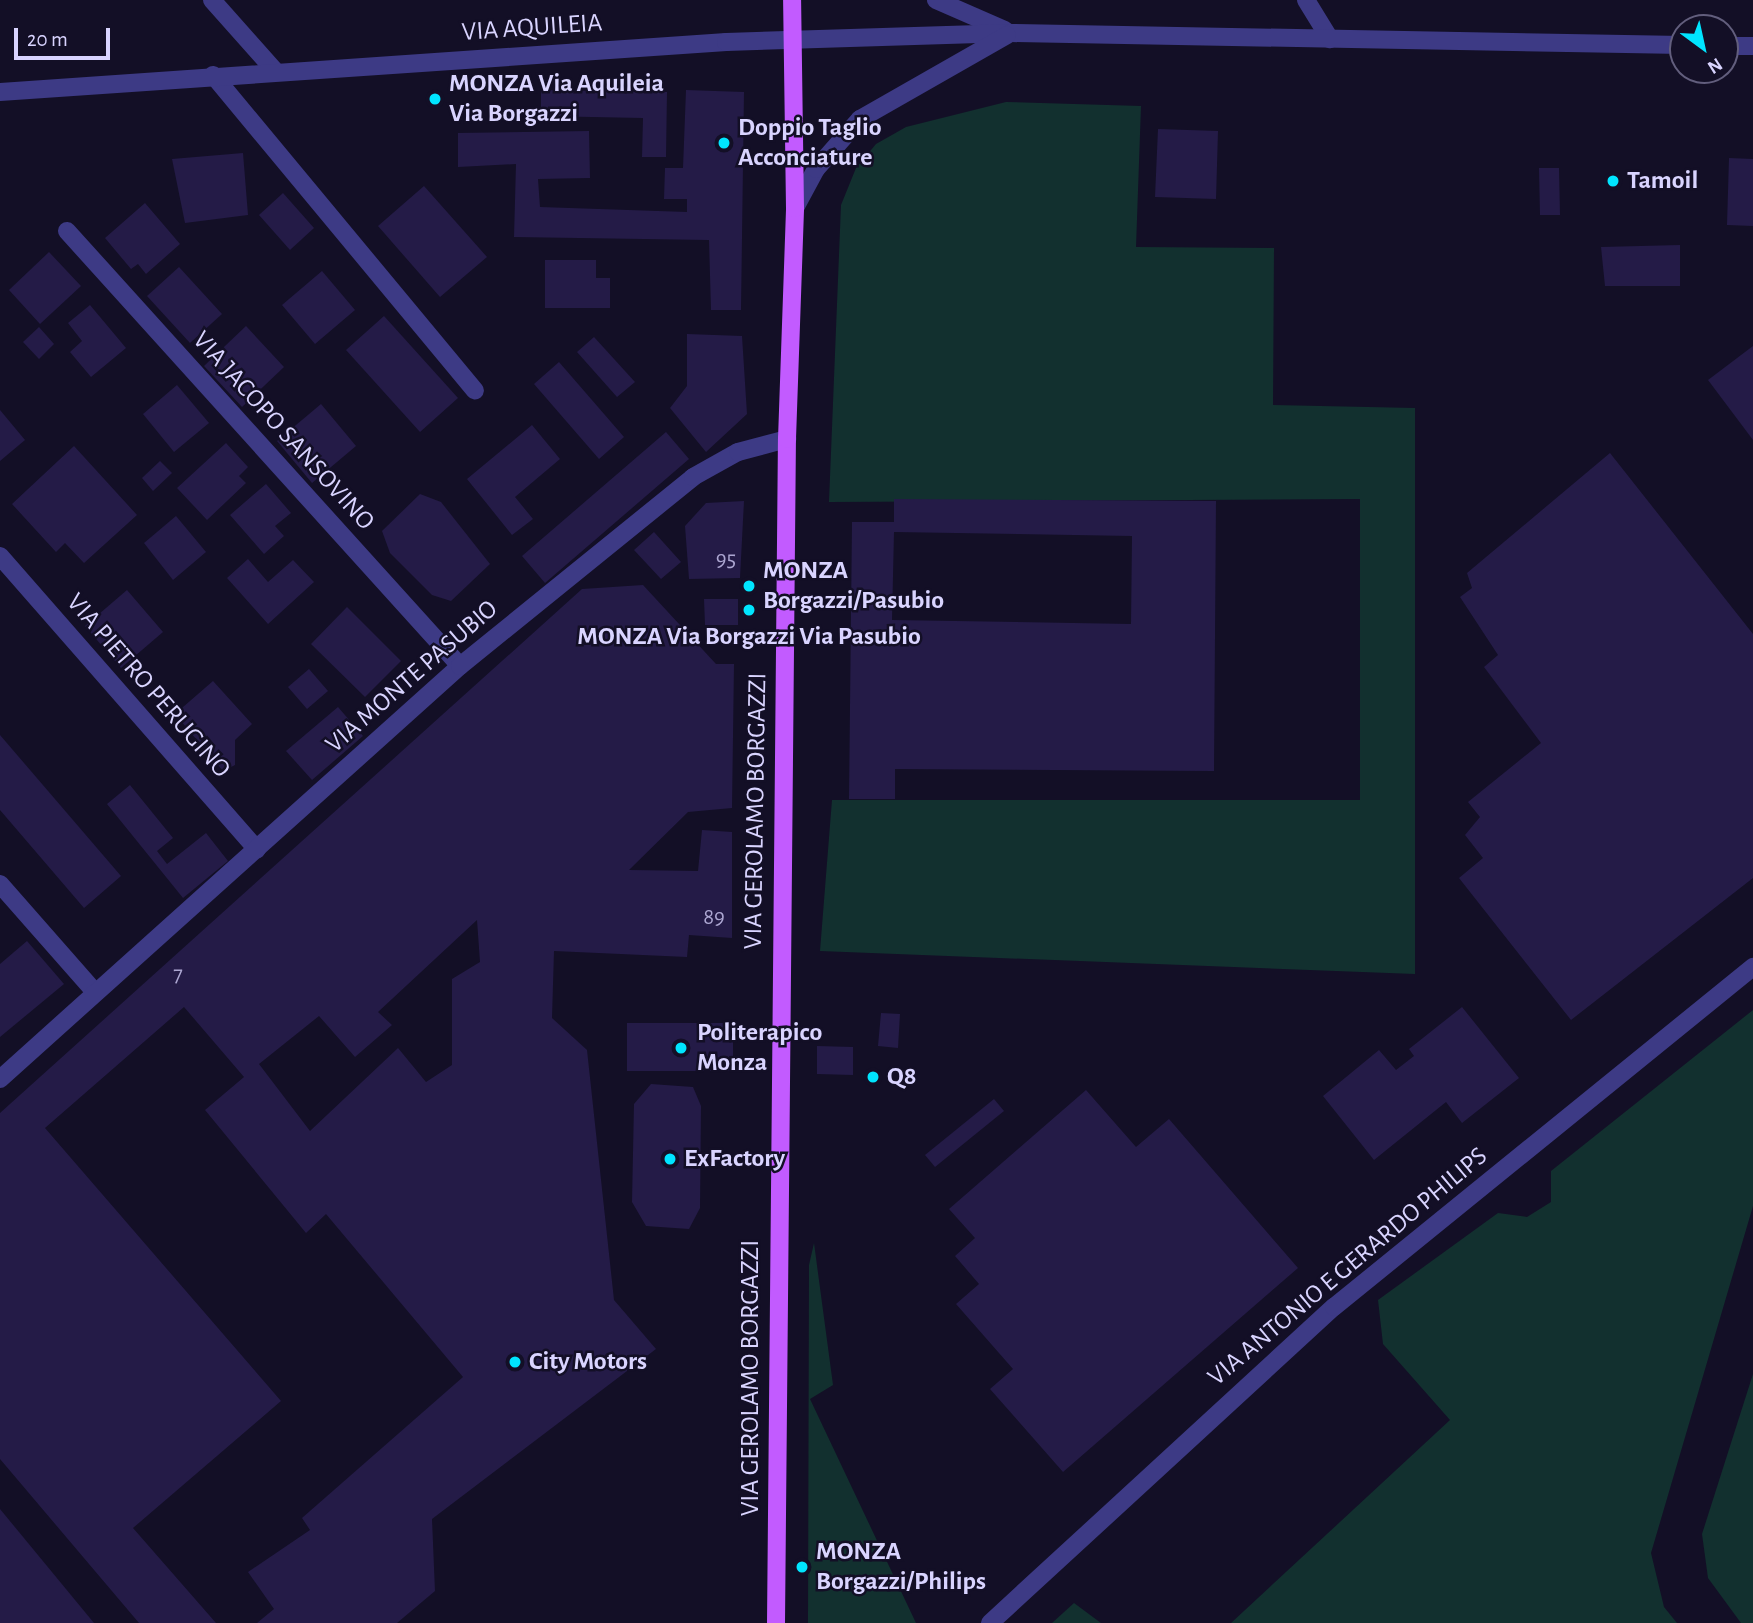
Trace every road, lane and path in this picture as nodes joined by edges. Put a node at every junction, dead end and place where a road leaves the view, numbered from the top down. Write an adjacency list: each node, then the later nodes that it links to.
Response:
1 (212, 0): 9 (street)
2 (792, 0): 7 (main road, VIA GEROLAMO BORGAZZI)
3 (936, 0): 5 (street)
4 (1306, 0): 6 (street)
5 (1011, 33): 6 (street, VIA AQUILEIA); 7 (street, VIA AQUILEIA); 12 (street)
6 (1330, 39): 8 (street, VIA AQUILEIA)
7 (793, 40): 9 (street, VIA AQUILEIA); 12 (main road, VIA GEROLAMO BORGAZZI)
8 (1669, 45)
9 (275, 71): 10 (street, VIA AQUILEIA)
10 (213, 75): 11 (street, VIA AQUILEIA); 14 (street)
11 (0, 92)
12 (795, 208): 15 (main road, VIA GEROLAMO BORGAZZI)
13 (67, 231): 17 (street, VIA JACOPO SANSOVINO)
14 (475, 391)
15 (787, 439): 17 (street, VIA MONTE PASUBIO); 23 (main road, VIA GEROLAMO BORGAZZI)
16 (0, 556): 18 (street, VIA PIETRO PERUGINO)
17 (460, 666): 18 (street, VIA MONTE PASUBIO)
18 (257, 850): 21 (street, VIA MONTE PASUBIO)
19 (0, 884): 21 (street)
20 (1753, 967): 24 (street, VIA ANTONIO E GERARDO PHILIPS)
21 (95, 992): 22 (street, VIA MONTE PASUBIO)
22 (0, 1079)
23 (776, 1623)
24 (990, 1623)

